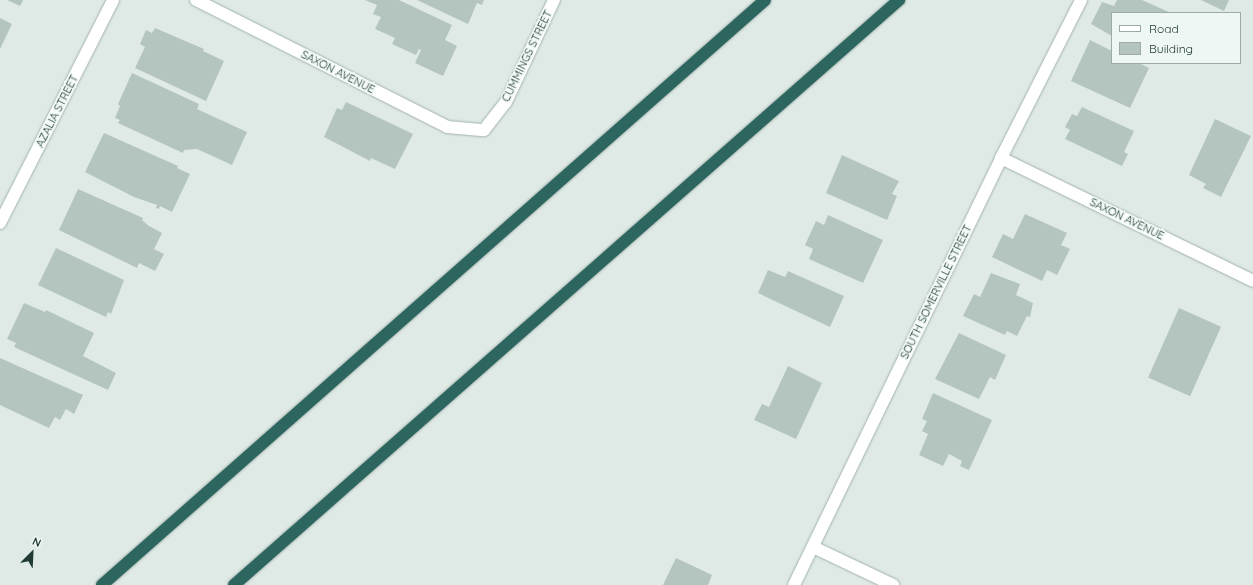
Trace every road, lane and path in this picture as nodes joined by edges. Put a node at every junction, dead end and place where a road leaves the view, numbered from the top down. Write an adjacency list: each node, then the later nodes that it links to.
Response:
1 (113, 0): 9 (street, AZALIA STREET)
2 (196, 0): 7 (street, SAXON AVENUE)
3 (554, 0): 7 (street, CUMMINGS STREET)
4 (765, 0): 12 (highway)
5 (899, 0): 13 (highway)
6 (1081, 0): 8 (street, SOUTH SOMERVILLE STREET)
7 (484, 130)
8 (1001, 158): 10 (street, SAXON AVENUE); 11 (street, SOUTH SOMERVILLE STREET)
9 (0, 223)
10 (1253, 281)
11 (813, 547): 14 (street, SOUTH SOMERVILLE STREET); 15 (street)
12 (102, 585)
13 (234, 585)
14 (794, 585)
15 (893, 585)

